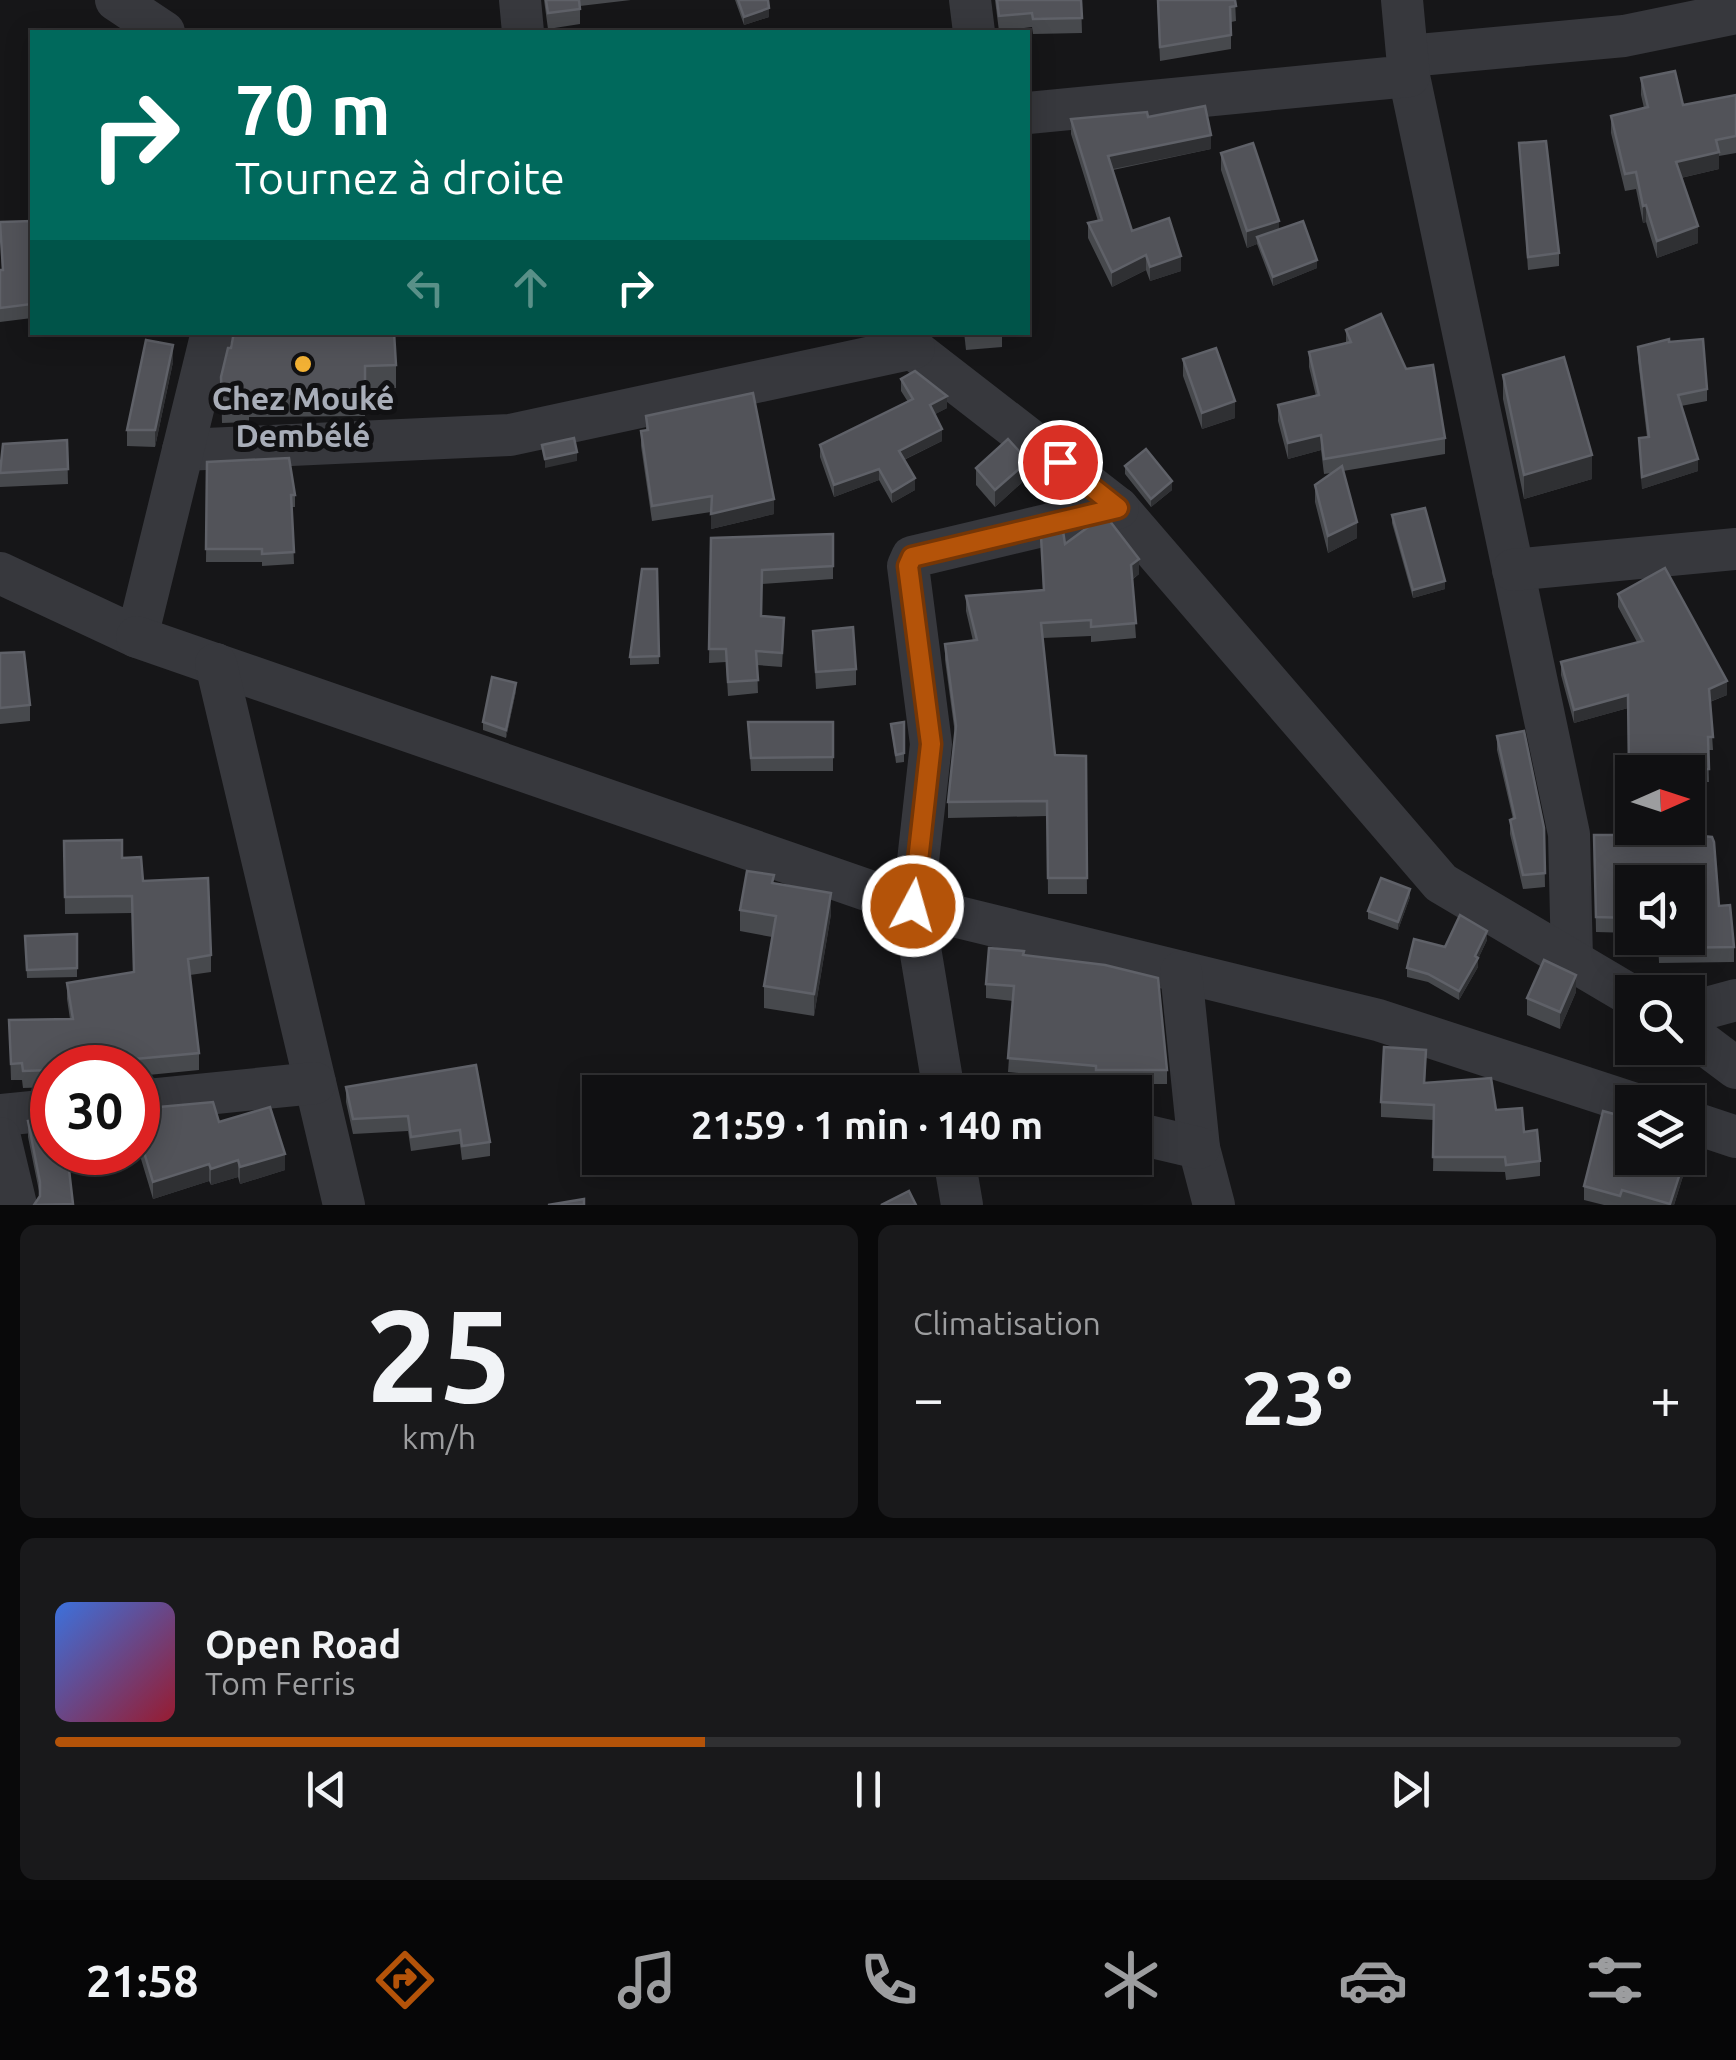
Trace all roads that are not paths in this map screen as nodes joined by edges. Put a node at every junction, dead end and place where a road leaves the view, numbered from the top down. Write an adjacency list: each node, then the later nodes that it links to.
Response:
1 (116, 0): 7 (street)
2 (520, 0): 8 (street)
3 (970, 0): 9 (street)
4 (1402, 0): 10 (street)
5 (1690, 11): 6 (street); 10 (street)
6 (1736, 13)
7 (161, 30)
8 (523, 30)
9 (974, 30)
10 (1408, 66): 11 (street); 17 (street)
11 (1030, 113)
12 (211, 335): 14 (street)
13 (903, 340): 14 (street); 15 (street)
14 (183, 450): 19 (street)
15 (1118, 508): 21 (street); 22 (street)
16 (1736, 549): 17 (street)
17 (1513, 570): 22 (street)
18 (0, 573): 19 (street)
19 (137, 636): 20 (street)
20 (216, 664): 21 (street); 30 (street)
21 (913, 906): 23 (street); 29 (street)
22 (1572, 959): 24 (street)
23 (1181, 972): 31 (street); 39 (street)
24 (1615, 986)
25 (1736, 1000): 26 (street)
26 (1705, 1008)
27 (1705, 1045): 28 (street)
28 (1736, 1068)
29 (941, 1075)
30 (315, 1082): 32 (street); 42 (street)
31 (1615, 1097)
32 (160, 1099)
33 (30, 1112): 34 (street)
34 (0, 1115)
35 (1705, 1127): 37 (street)
36 (1152, 1137): 39 (street)
37 (1736, 1137)
38 (0, 1138): 41 (street)
39 (1199, 1148): 44 (street)
40 (957, 1175): 43 (street)
41 (16, 1205)
42 (344, 1205)
43 (962, 1205)
44 (1214, 1205)

